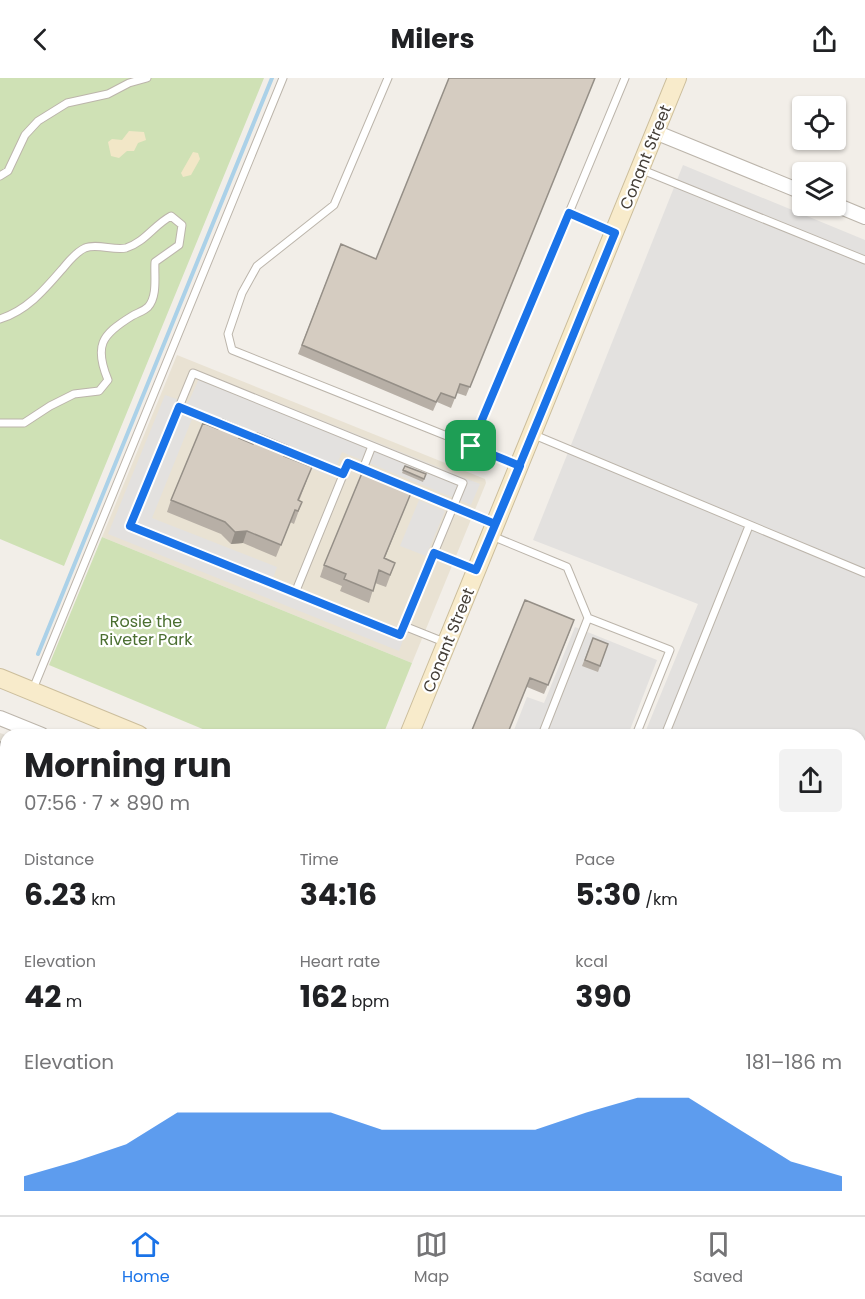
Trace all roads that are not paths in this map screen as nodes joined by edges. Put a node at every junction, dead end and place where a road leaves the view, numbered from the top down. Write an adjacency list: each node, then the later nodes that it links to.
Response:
1 (147, 78): 8 (lane)
2 (284, 78): 35 (lane)
3 (388, 78): 20 (lane)
4 (625, 78): 11 (lane)
5 (676, 78): 6 (street, Conant Street)
6 (655, 132): 7 (street, Conant Street); 9 (street)
7 (640, 169): 13 (street, Conant Street); 14 (lane)
8 (0, 176)
9 (792, 188)
10 (846, 209): 12 (street)
11 (569, 213): 13 (lane); 20 (lane)
12 (865, 217)
13 (615, 233): 18 (street, Conant Street)
14 (865, 260)
15 (0, 319): 17 (lane)
16 (179, 407): 19 (lane); 23 (lane); 30 (lane)
17 (0, 423)
18 (532, 434): 21 (street, Conant Street); 25 (lane)
19 (372, 446): 22 (lane); 24 (lane)
20 (471, 446): 21 (lane)
21 (520, 466): 26 (street, Conant Street)
22 (363, 470): 23 (lane); 24 (lane)
23 (343, 474): 30 (lane)
24 (453, 507): 26 (lane); 27 (lane)
25 (749, 526): 29 (lane); 42 (lane)
26 (493, 530): 28 (street, Conant Street); 31 (lane)
27 (434, 553): 28 (lane); 32 (lane)
28 (476, 570): 33 (street, Conant Street)
29 (865, 573)
30 (295, 593): 32 (lane)
31 (588, 618): 40 (lane); 41 (lane)
32 (404, 626): 33 (lane)
33 (447, 643): 39 (street, Conant Street)
34 (0, 678): 35 (street)
35 (32, 691): 38 (street)
36 (0, 718): 37 (street)
37 (27, 729)
38 (124, 729)
39 (411, 729)
40 (544, 729)
41 (638, 729)
42 (667, 729)

